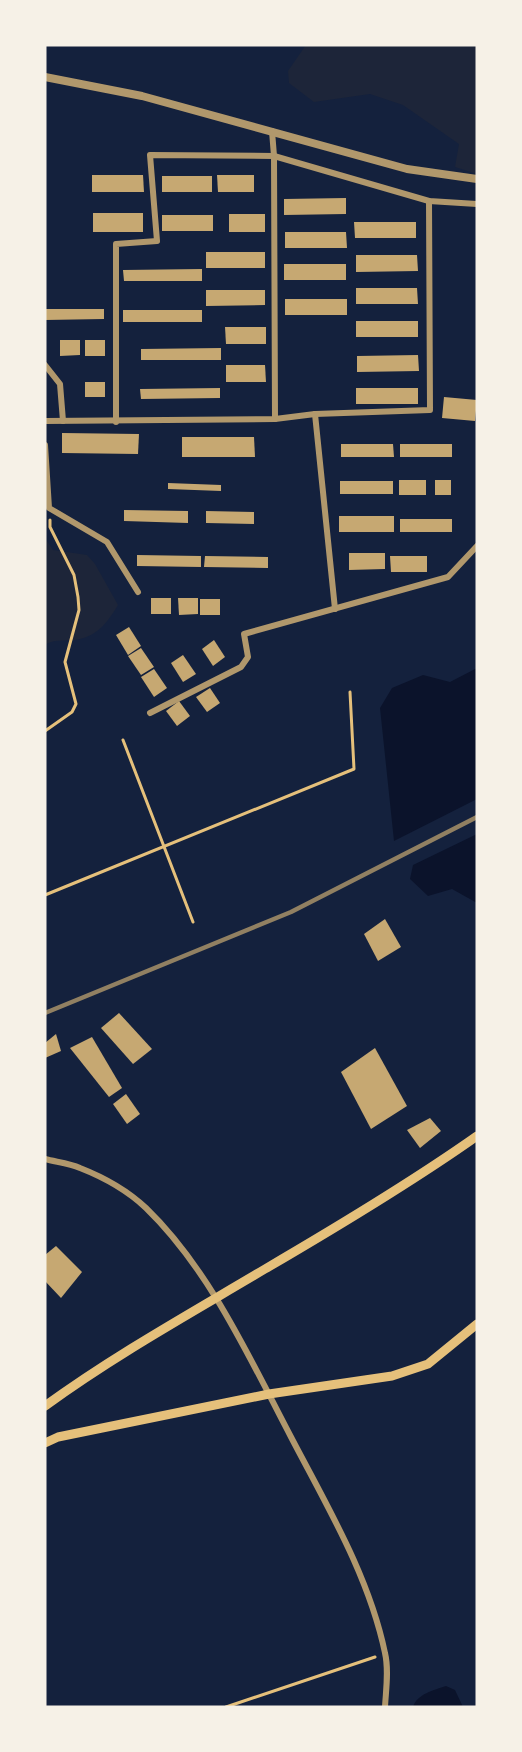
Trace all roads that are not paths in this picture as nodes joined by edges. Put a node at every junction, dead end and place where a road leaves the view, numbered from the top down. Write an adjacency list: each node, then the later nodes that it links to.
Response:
1 (45, 77): 2 (street)
2 (272, 131): 3 (street); 4 (street)
3 (274, 156): 5 (street); 9 (street); 12 (street)
4 (477, 179)
5 (429, 201): 6 (street); 8 (street)
6 (477, 204)
7 (45, 365): 11 (street)
8 (315, 414): 9 (street); 16 (street)
9 (274, 419): 12 (street)
10 (45, 421): 11 (street)
11 (63, 421): 12 (street)
12 (116, 422)
13 (45, 445): 15 (street)
14 (477, 546): 16 (street)
15 (138, 592)
16 (335, 609): 17 (street)
17 (150, 713)
18 (477, 1136): 22 (main road)
19 (45, 1159): 21 (street)
20 (477, 1324): 21 (main road)
21 (269, 1394): 23 (main road); 24 (street)
22 (45, 1406)
23 (45, 1443)
24 (385, 1707)

